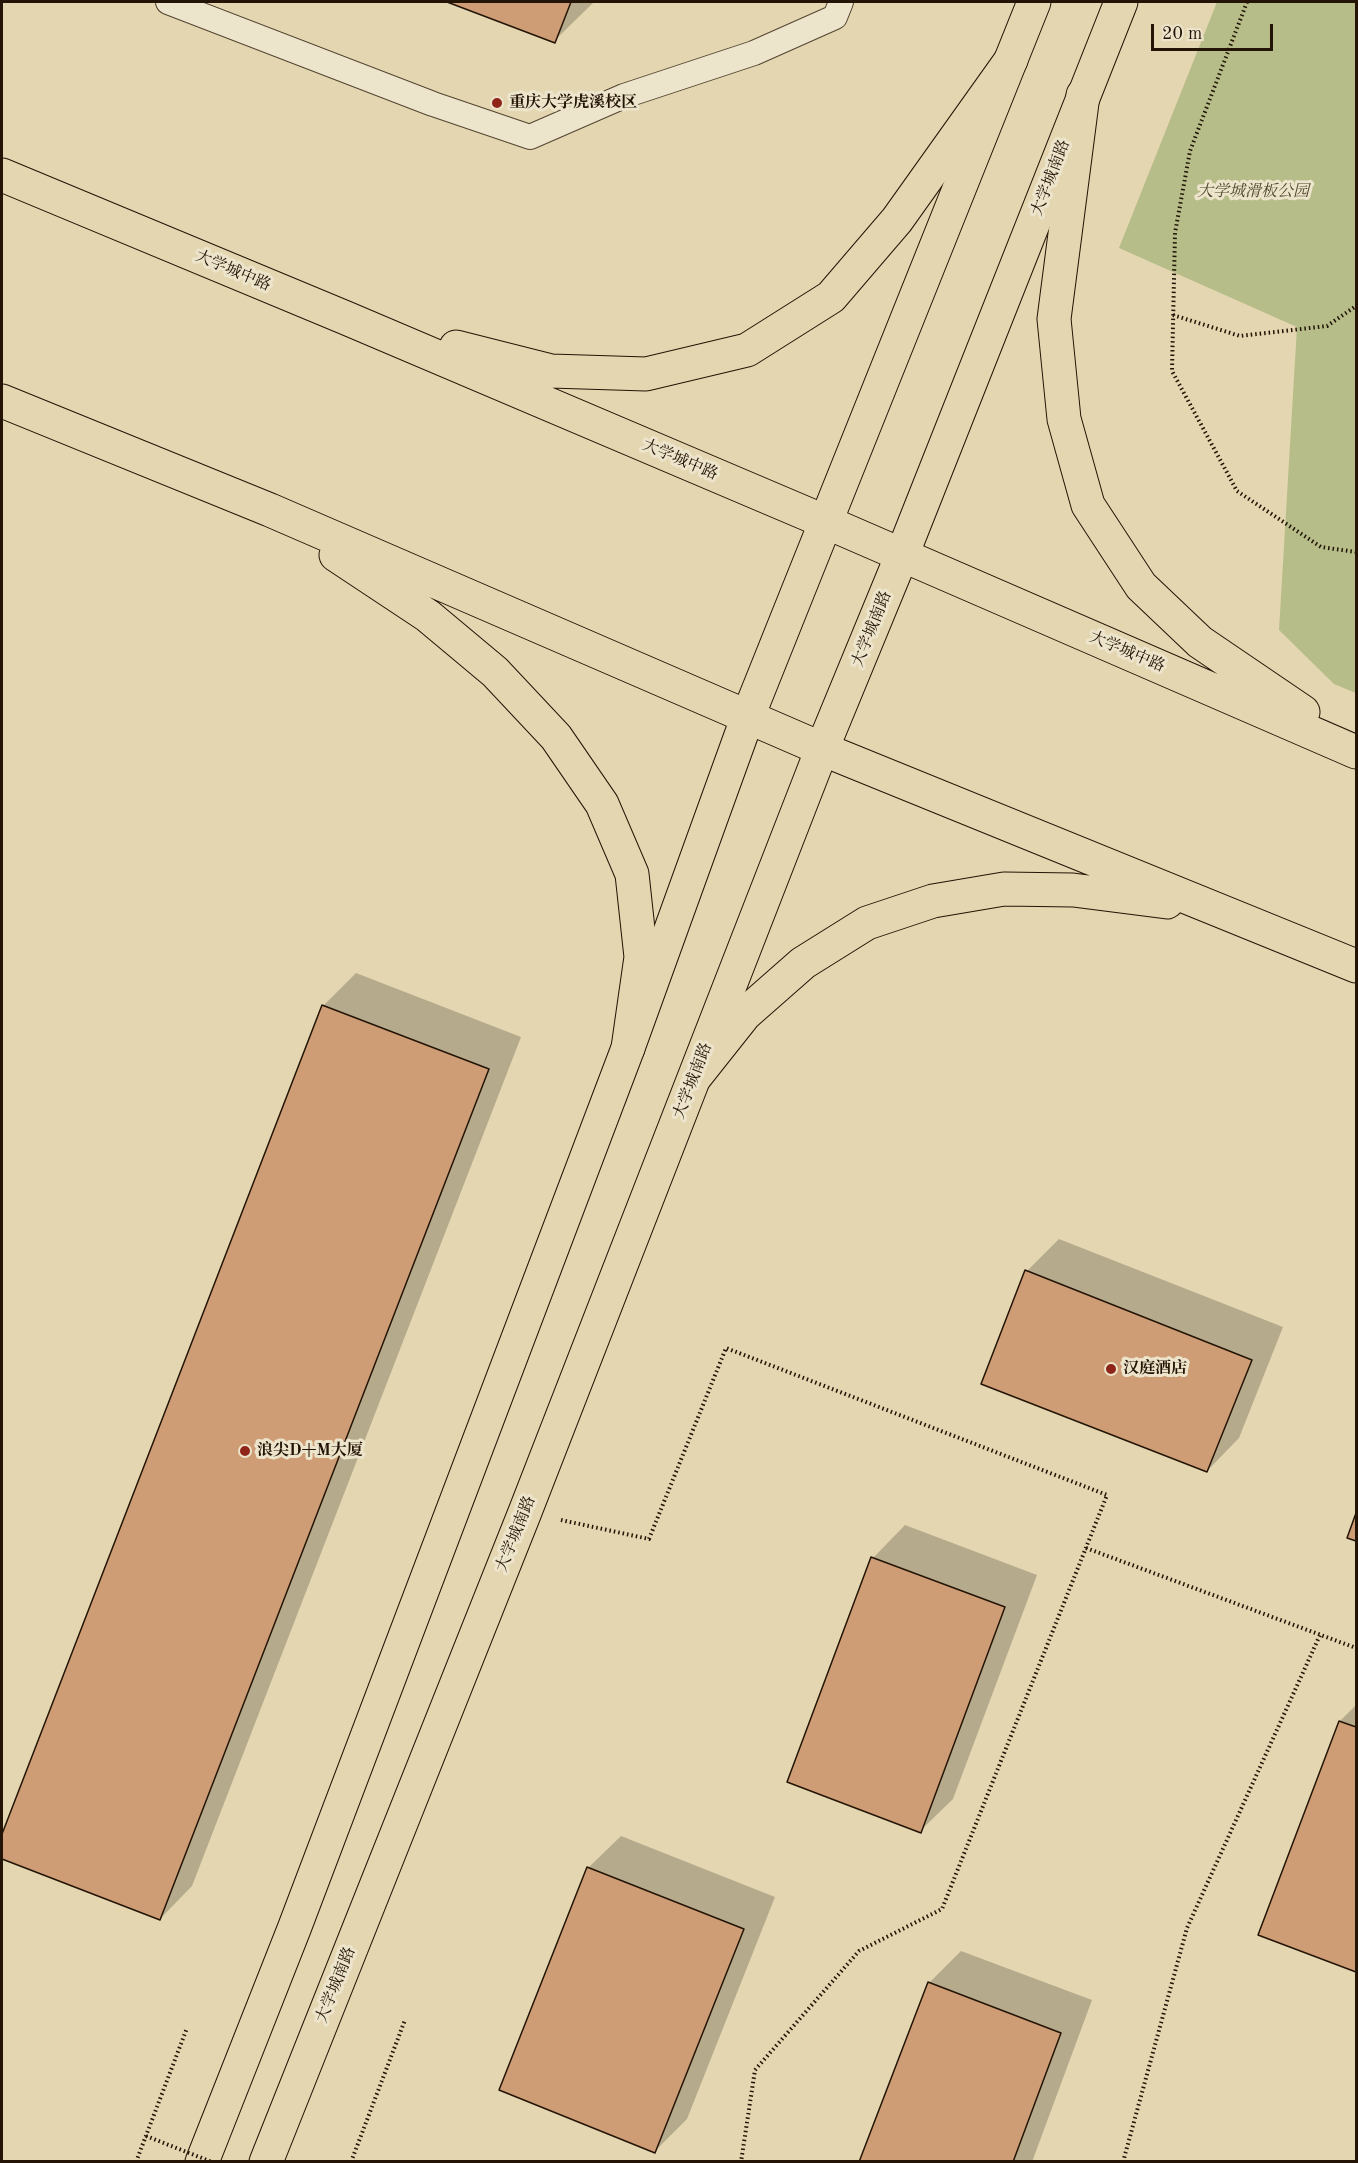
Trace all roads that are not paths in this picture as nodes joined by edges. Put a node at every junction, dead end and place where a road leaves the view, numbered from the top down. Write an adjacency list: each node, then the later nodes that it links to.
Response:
1 (168, 2): 2 (lane)
2 (841, 2)
3 (1034, 2): 5 (main road)
4 (1121, 2): 6 (main road, 大学城南路)
5 (1011, 60): 8 (main road); 11 (main road)
6 (1083, 95): 12 (main road, 大学城南路); 15 (main road)
7 (2, 175): 8 (main road, 大学城中路)
8 (346, 318): 11 (main road, 大学城中路)
9 (2, 401): 10 (main road)
10 (270, 510): 13 (main road); 18 (main road)
11 (826, 522): 12 (main road, 大学城中路); 13 (main road)
12 (902, 555): 14 (main road, 大学城南路); 15 (main road, 大学城中路)
13 (748, 716): 14 (main road); 18 (main road)
14 (822, 749): 16 (main road); 19 (main road, 大学城南路)
15 (1356, 750)
16 (1213, 908): 17 (main road); 19 (main road)
17 (1356, 966)
18 (628, 1048): 20 (main road)
19 (695, 1077): 21 (main road, 大学城南路)
20 (202, 2162)
21 (266, 2162)

